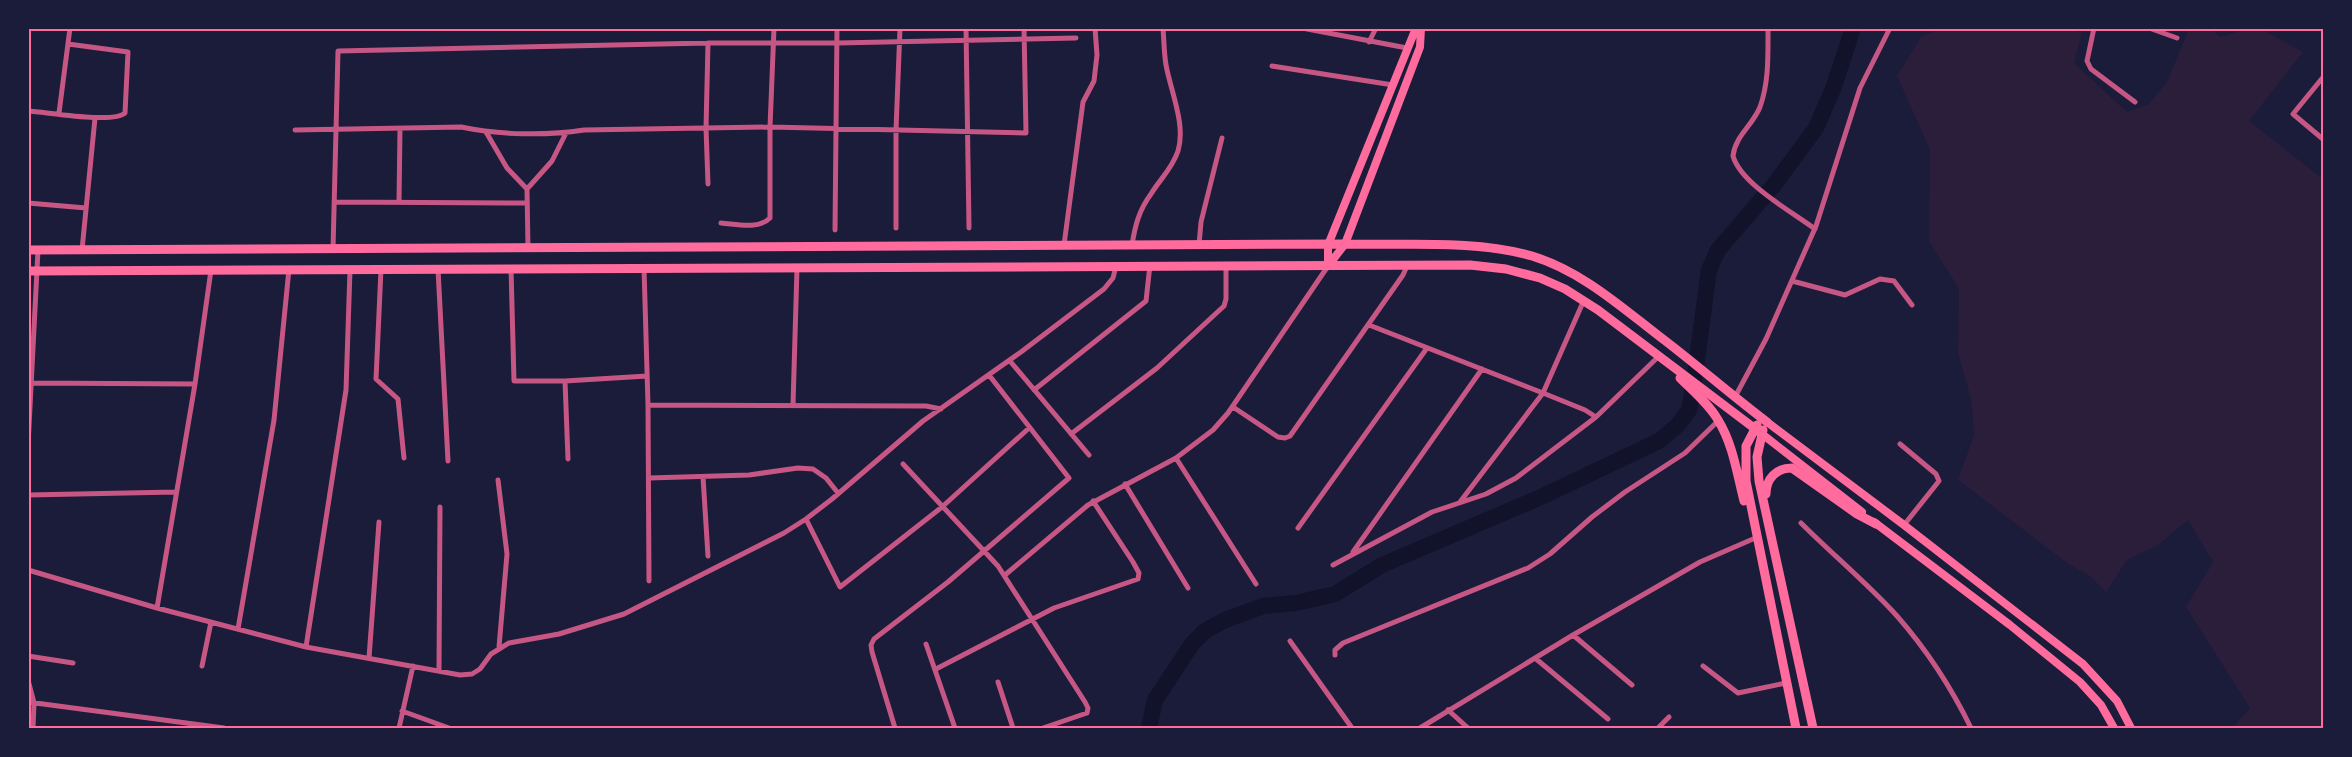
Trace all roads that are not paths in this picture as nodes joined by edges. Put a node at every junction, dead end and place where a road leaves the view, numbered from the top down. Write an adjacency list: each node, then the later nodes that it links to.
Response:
1 (70, 28): 26 (street)
2 (774, 28): 21 (street)
3 (837, 28): 25 (street)
4 (900, 28): 22 (street)
5 (966, 28): 20 (street)
6 (1024, 28): 19 (street)
7 (1095, 28): 60 (street)
8 (1163, 28): 61 (street)
9 (1302, 28): 23 (street)
10 (1376, 28): 23 (street)
11 (1416, 28): 27 (main road)
12 (1421, 28): 59 (main road)
13 (1768, 28): 57 (street)
14 (1890, 28): 57 (street)
15 (2094, 28): 31 (street)
16 (2149, 28): 18 (street)
17 (1076, 38): 19 (street)
18 (2177, 38)
19 (1024, 40): 20 (street); 42 (street)
20 (966, 41): 22 (street); 42 (street)
21 (774, 42): 24 (street); 25 (street); 35 (street)
22 (900, 42): 25 (street); 41 (street)
23 (1369, 42): 27 (street)
24 (708, 43): 36 (street); 40 (street)
25 (837, 43): 38 (street)
26 (68, 44): 33 (street); 34 (street)
27 (1407, 48): 30 (main road)
28 (1272, 66): 30 (street)
29 (2324, 76): 46 (street)
30 (1393, 85): 63 (main road)
31 (2135, 102)
32 (28, 111): 33 (street)
33 (58, 113): 34 (street)
34 (95, 118): 53 (street)
35 (770, 127): 36 (street); 38 (street); 54 (street)
36 (706, 128): 44 (street); 47 (street)
37 (400, 129): 40 (street); 43 (street); 50 (street)
38 (835, 129): 41 (street); 58 (street)
39 (295, 130): 40 (street)
40 (336, 130): 49 (street)
41 (896, 130): 42 (street); 55 (street)
42 (967, 131): 56 (street)
43 (486, 132): 44 (street); 48 (street)
44 (566, 133): 48 (street)
45 (1221, 138): 62 (street)
46 (2324, 140)
47 (708, 184)
48 (527, 189): 52 (street)
49 (334, 202): 50 (street); 65 (street)
50 (399, 202): 52 (street)
51 (28, 203): 53 (street)
52 (527, 203): 64 (street)
53 (86, 208): 67 (street)
54 (721, 223)
55 (896, 228)
56 (969, 228)
57 (1815, 229): 84 (street)
58 (835, 230)
59 (1345, 244): 63 (main road); 72 (main road); 99 (main road)
60 (1064, 245): 61 (main road); 64 (main road)
61 (1132, 245): 62 (main road)
62 (1199, 245): 63 (main road)
63 (1328, 245): 72 (main road)
64 (528, 248): 65 (main road); 79 (main road)
65 (333, 249): 67 (main road)
66 (33, 250): 67 (main road); 82 (street)
67 (81, 250): 83 (main road)
68 (1407, 264): 72 (main road); 85 (main road); 87 (street)
69 (1150, 265): 70 (main road); 71 (main road); 97 (street)
70 (1226, 265): 72 (main road); 109 (street)
71 (1116, 266): 75 (main road); 90 (street)
72 (1328, 266): 103 (street)
73 (511, 268): 78 (main road); 79 (main road); 94 (street)
74 (644, 268): 75 (main road); 79 (main road); 93 (street)
75 (797, 268): 102 (street)
76 (289, 269): 80 (main road); 81 (main road); 151 (street)
77 (381, 269): 78 (main road); 81 (main road); 114 (street)
78 (438, 269): 117 (street)
79 (529, 269)
80 (211, 270): 83 (main road); 96 (street)
81 (350, 270): 155 (street)
82 (34, 271): 83 (main road); 95 (street)
83 (82, 271)
84 (1792, 280): 86 (street); 99 (street)
85 (1584, 300): 89 (main road); 98 (street)
86 (1912, 305)
87 (1369, 325): 88 (street); 103 (street)
88 (1427, 348): 91 (street); 136 (street)
89 (1660, 359): 100 (main road); 105 (street)
90 (1010, 361): 92 (street); 97 (street)
91 (1482, 369): 98 (street); 139 (street)
92 (989, 375): 104 (street); 108 (street)
93 (647, 376): 94 (street); 101 (street)
94 (566, 381): 116 (street)
95 (32, 383): 96 (street); 112 (street)
96 (195, 384): 123 (street)
97 (1034, 390): 109 (street)
98 (1543, 393): 105 (street); 127 (street)
99 (1731, 393): 107 (main road)
100 (1710, 400): 106 (main road); 107 (main road)
101 (648, 405): 102 (street); 120 (street)
102 (793, 405): 104 (street)
103 (1233, 407): 115 (street)
104 (940, 409): 124 (street)
105 (1596, 417): 127 (street)
106 (1719, 420): 137 (main road); 157 (street)
107 (1760, 424): 110 (main road); 135 (main road); 144 (main road)
108 (1029, 428): 129 (street); 138 (street)
109 (1071, 434): 113 (street)
110 (1762, 434): 130 (main road); 134 (main road)
111 (1900, 444): 135 (street)
112 (28, 446)
113 (1089, 455)
114 (404, 458)
115 (1176, 458): 122 (street); 146 (street)
116 (568, 459)
117 (448, 461)
118 (903, 464): 129 (street)
119 (703, 477): 120 (street); 124 (street); 140 (street)
120 (649, 478): 145 (street)
121 (498, 480): 156 (street)
122 (1125, 484): 126 (street); 147 (street)
123 (176, 492): 125 (street); 148 (street)
124 (838, 493): 131 (street)
125 (28, 495)
126 (1094, 501): 143 (street); 149 (street)
127 (1460, 502): 139 (street)
128 (440, 507): 166 (street)
129 (942, 507): 131 (street); 138 (street)
130 (1767, 512): 134 (main road); 189 (main road)
131 (806, 519): 156 (street)
132 (379, 522): 159 (street)
133 (1801, 522): 190 (street)
134 (1876, 524): 191 (main road)
135 (1904, 525): 192 (main road)
136 (1298, 528)
137 (1753, 539): 144 (main road); 152 (street)
138 (986, 550): 143 (street); 180 (street)
139 (1352, 553): 141 (street)
140 (708, 556)
141 (1333, 565)
142 (28, 570): 148 (street)
143 (1005, 576): 149 (street)
144 (1764, 576): 169 (main road)
145 (649, 581)
146 (1256, 584)
147 (1188, 588)
148 (157, 608): 150 (street)
149 (1033, 618): 165 (street); 183 (street)
150 (211, 622): 151 (street); 162 (street)
151 (238, 629): 155 (street)
152 (1573, 634): 160 (street); 170 (street)
153 (1290, 641): 184 (street)
154 (926, 644): 165 (street)
155 (306, 646): 159 (street)
156 (498, 648): 166 (street)
157 (1335, 655)
158 (28, 656): 161 (street)
159 (369, 658): 163 (street)
160 (1535, 658): 172 (street); 175 (street)
161 (73, 663)
162 (202, 666)
163 (413, 666): 166 (street); 173 (street)
164 (1703, 666): 169 (street)
165 (936, 669): 181 (street)
166 (439, 671)
167 (28, 680): 171 (street)
168 (998, 682): 182 (street)
169 (1786, 683): 188 (main road)
170 (1632, 685)
171 (31, 702): 176 (street); 177 (street)
172 (1448, 710): 185 (street); 186 (street)
173 (402, 711): 178 (street); 179 (street)
174 (1669, 717): 187 (street)
175 (1608, 719)
176 (33, 729)
177 (224, 729)
178 (399, 729)
179 (449, 729)
180 (896, 729)
181 (955, 729)
182 (1013, 729)
183 (1043, 729)
184 (1352, 729)
185 (1420, 729)
186 (1468, 729)
187 (1658, 729)
188 (1796, 729)
189 (1813, 729)
190 (1971, 729)
191 (2114, 729)
192 (2131, 729)

